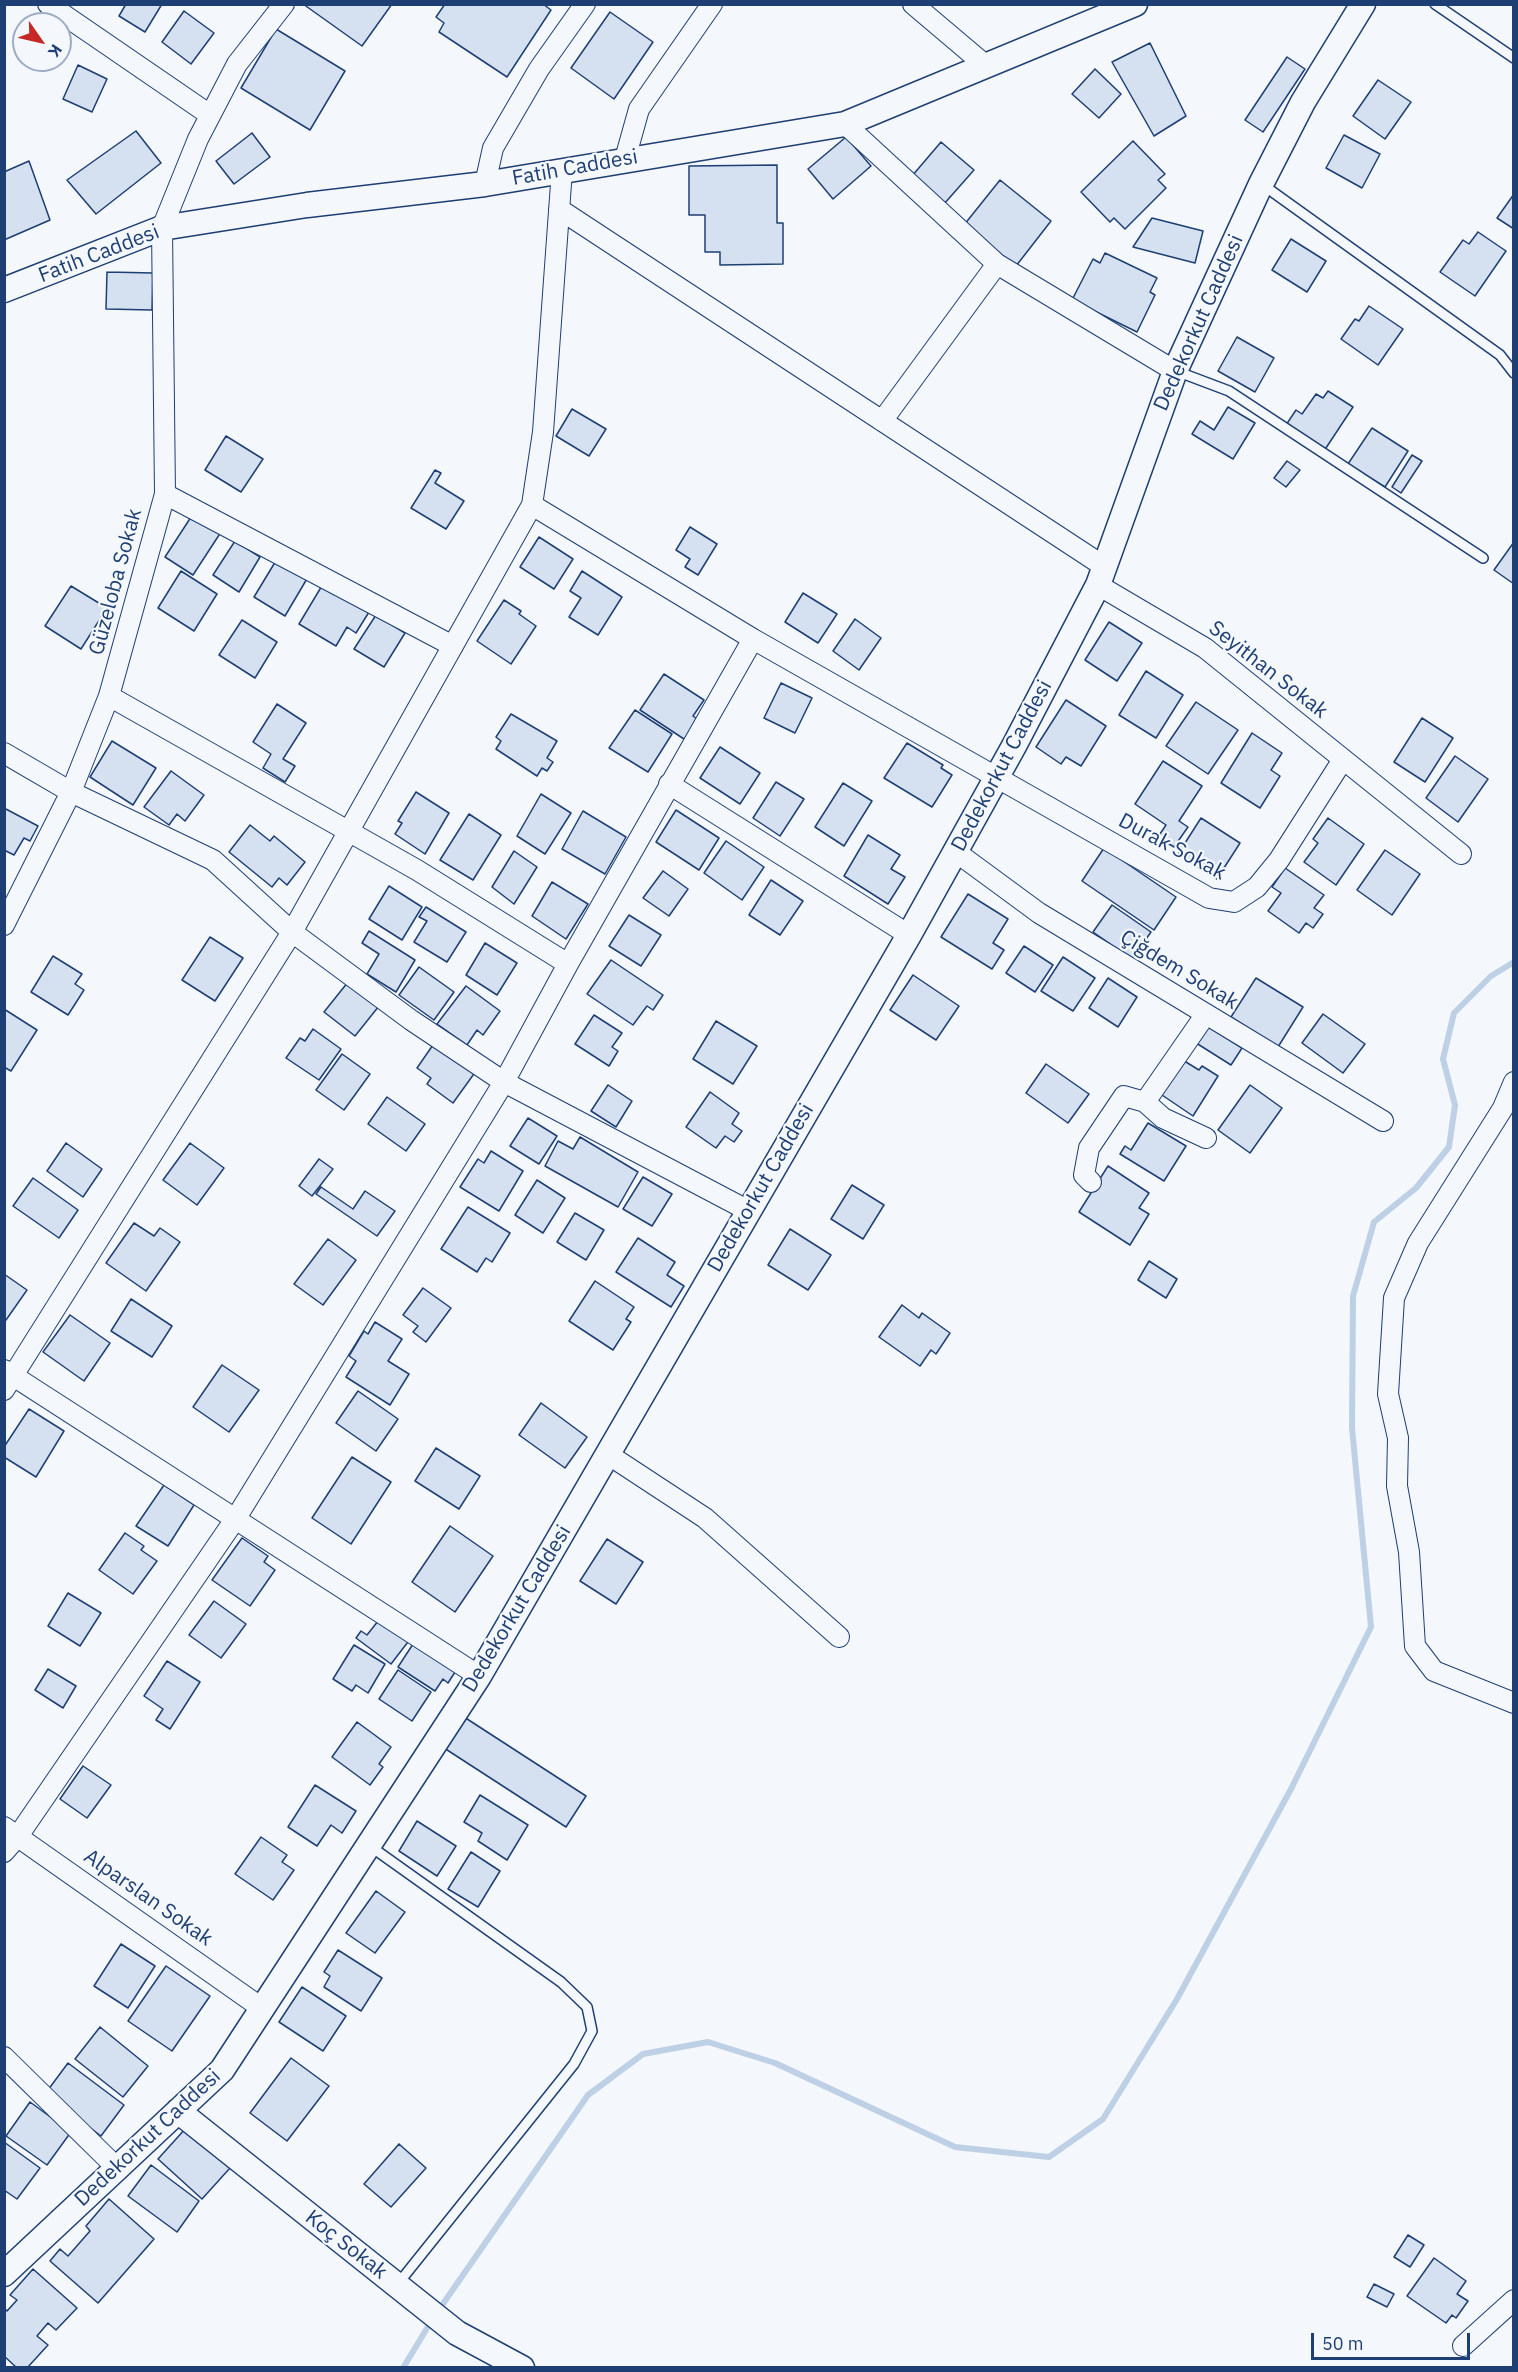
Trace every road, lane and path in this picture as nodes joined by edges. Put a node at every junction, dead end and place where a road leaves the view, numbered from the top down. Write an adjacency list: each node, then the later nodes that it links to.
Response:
1 (48, 4): 11 (street)
2 (284, 4): 11 (street)
3 (585, 4): 15 (street)
4 (712, 4): 13 (street)
5 (913, 4): 10 (street)
6 (1135, 4): 10 (street, Fatih Caddesi)
7 (1364, 4): 16 (street, Dedekorkut Caddesi)
8 (1435, 4): 9 (lane)
9 (1514, 58)
10 (985, 65): 12 (street, Fatih Caddesi)
11 (210, 115): 18 (street)
12 (845, 124): 13 (street, Fatih Caddesi); 19 (street)
13 (625, 159): 14 (street, Fatih Caddesi)
14 (562, 170): 15 (street, Fatih Caddesi); 17 (street)
15 (485, 184): 18 (street, Fatih Caddesi)
16 (1261, 184): 21 (street, Dedekorkut Caddesi); 22 (lane)
17 (559, 209): 23 (street, Seyithan Sokak); 25 (street)
18 (162, 228): 20 (street, Fatih Caddesi); 24 (street, Güzeloba Sokak)
19 (997, 264): 21 (street); 23 (street)
20 (4, 290)
21 (1175, 371): 26 (lane); 27 (street, Dedekorkut Caddesi)
22 (1514, 373)
23 (882, 421): 27 (street, Seyithan Sokak)
24 (165, 494): 29 (street); 30 (street, Güzeloba Sokak)
25 (532, 505): 28 (street, Durak Sokak); 29 (street)
26 (1483, 558)
27 (1101, 576): 32 (street, Seyithan Sokak); 33 (street, Dedekorkut Caddesi)
28 (753, 639): 33 (street, Durak Sokak); 34 (street)
29 (453, 646): 36 (street)
30 (110, 696): 35 (street, Güzeloba Sokak); 36 (street)
31 (4, 753): 35 (street)
32 (1342, 761): 33 (street, Durak Sokak); 38 (street, Seyithan Sokak)
33 (995, 778): 37 (street, Dedekorkut Caddesi)
34 (669, 784): 41 (street); 42 (street)
35 (71, 792): 39 (street, Güzeloba Sokak); 40 (street)
36 (348, 831): 40 (street); 42 (street)
37 (956, 852): 41 (street, Dedekorkut Caddesi); 43 (street, Çiğdem Sokak)
38 (1461, 854)
39 (4, 925)
40 (292, 932): 44 (street); 51 (street)
41 (909, 935): 50 (street, Dedekorkut Caddesi)
42 (567, 964): 44 (street)
43 (1206, 1014): 46 (street); 47 (street, Çiğdem Sokak)
44 (504, 1082): 50 (street); 53 (street)
45 (1514, 1082): 56 (street)
46 (1145, 1102): 48 (street); 49 (street)
47 (1383, 1121)
48 (1206, 1138)
49 (1091, 1182)
50 (747, 1210): 52 (street, Dedekorkut Caddesi)
51 (8, 1379): 53 (street)
52 (609, 1455): 54 (street); 55 (street, Dedekorkut Caddesi)
53 (236, 1518): 55 (street); 57 (street)
54 (839, 1637)
55 (478, 1676): 58 (street, Dedekorkut Caddesi)
56 (1514, 1703)
57 (11, 1832): 59 (street); 60 (street, Alparslan Sokak)
58 (369, 1845): 60 (street, Dedekorkut Caddesi); 65 (lane)
59 (4, 1852)
60 (263, 2009): 62 (street, Dedekorkut Caddesi)
61 (4, 2057): 63 (street)
62 (178, 2111): 63 (street, Dedekorkut Caddesi); 65 (street, Koç Sokak)
63 (117, 2168): 64 (street, Dedekorkut Caddesi)
64 (4, 2274)
65 (397, 2285): 68 (street, Koç Sokak)
66 (1514, 2300): 67 (street)
67 (1463, 2346)
68 (522, 2367)

